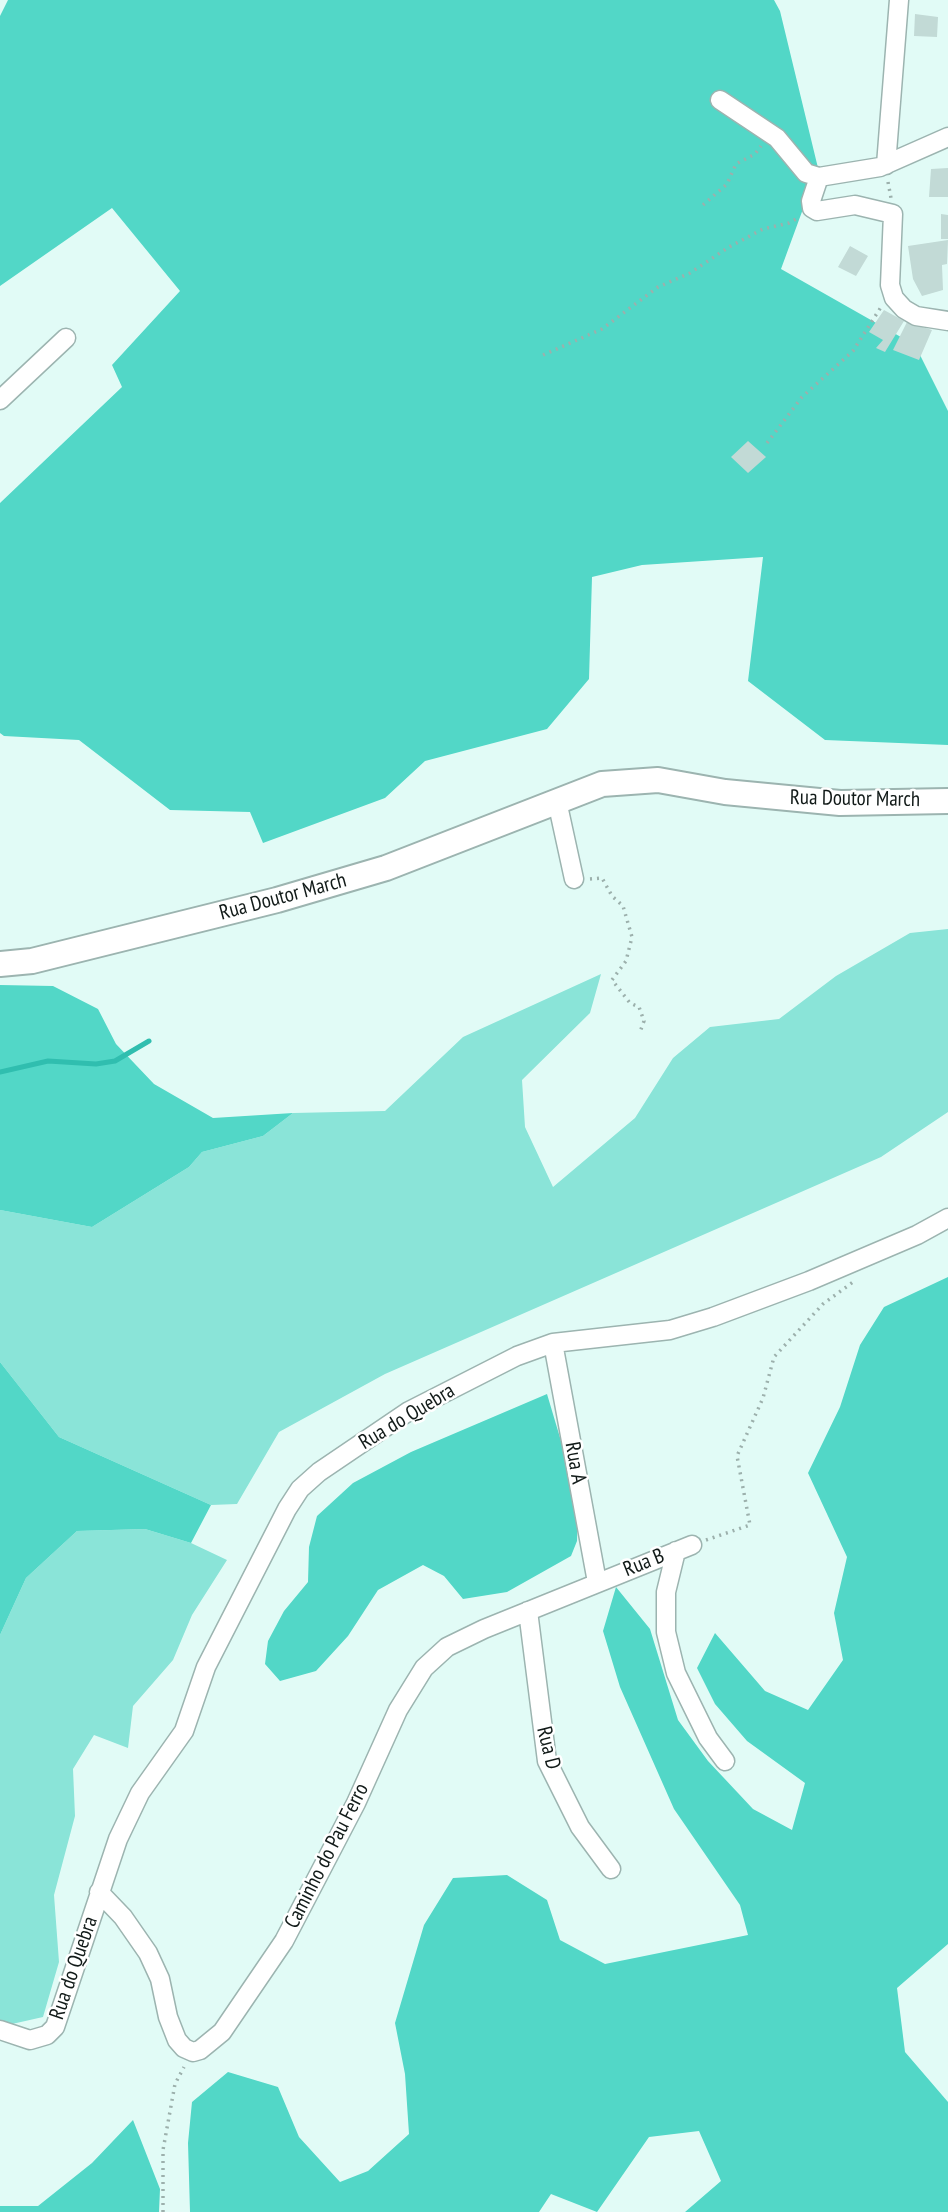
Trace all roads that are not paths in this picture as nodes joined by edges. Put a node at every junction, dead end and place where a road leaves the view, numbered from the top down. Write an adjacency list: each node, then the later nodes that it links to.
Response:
1 (899, 0): 4 (street)
2 (720, 100): 5 (street)
3 (948, 137): 4 (street)
4 (886, 165): 5 (street)
5 (819, 177): 6 (street)
6 (948, 321)
7 (66, 338): 8 (street)
8 (0, 400)
9 (557, 801): 10 (main road, Rua Doutor March); 11 (street); 12 (main road, Rua Doutor March)
10 (948, 801)
11 (574, 879)
12 (0, 964)
13 (948, 1218): 14 (street, Rua do Quebra)
14 (553, 1343): 15 (street, Rua A); 19 (street, Rua do Quebra)
15 (597, 1582): 16 (street, Caminho do Pau Ferro); 17 (street, Rua B)
16 (528, 1612): 18 (street, Rua D); 21 (street, Caminho do Pau Ferro)
17 (725, 1761)
18 (611, 1869)
19 (99, 1892): 20 (street, Rua do Quebra); 21 (street, Rua do Quebra)
20 (0, 2030)
21 (193, 2052)

